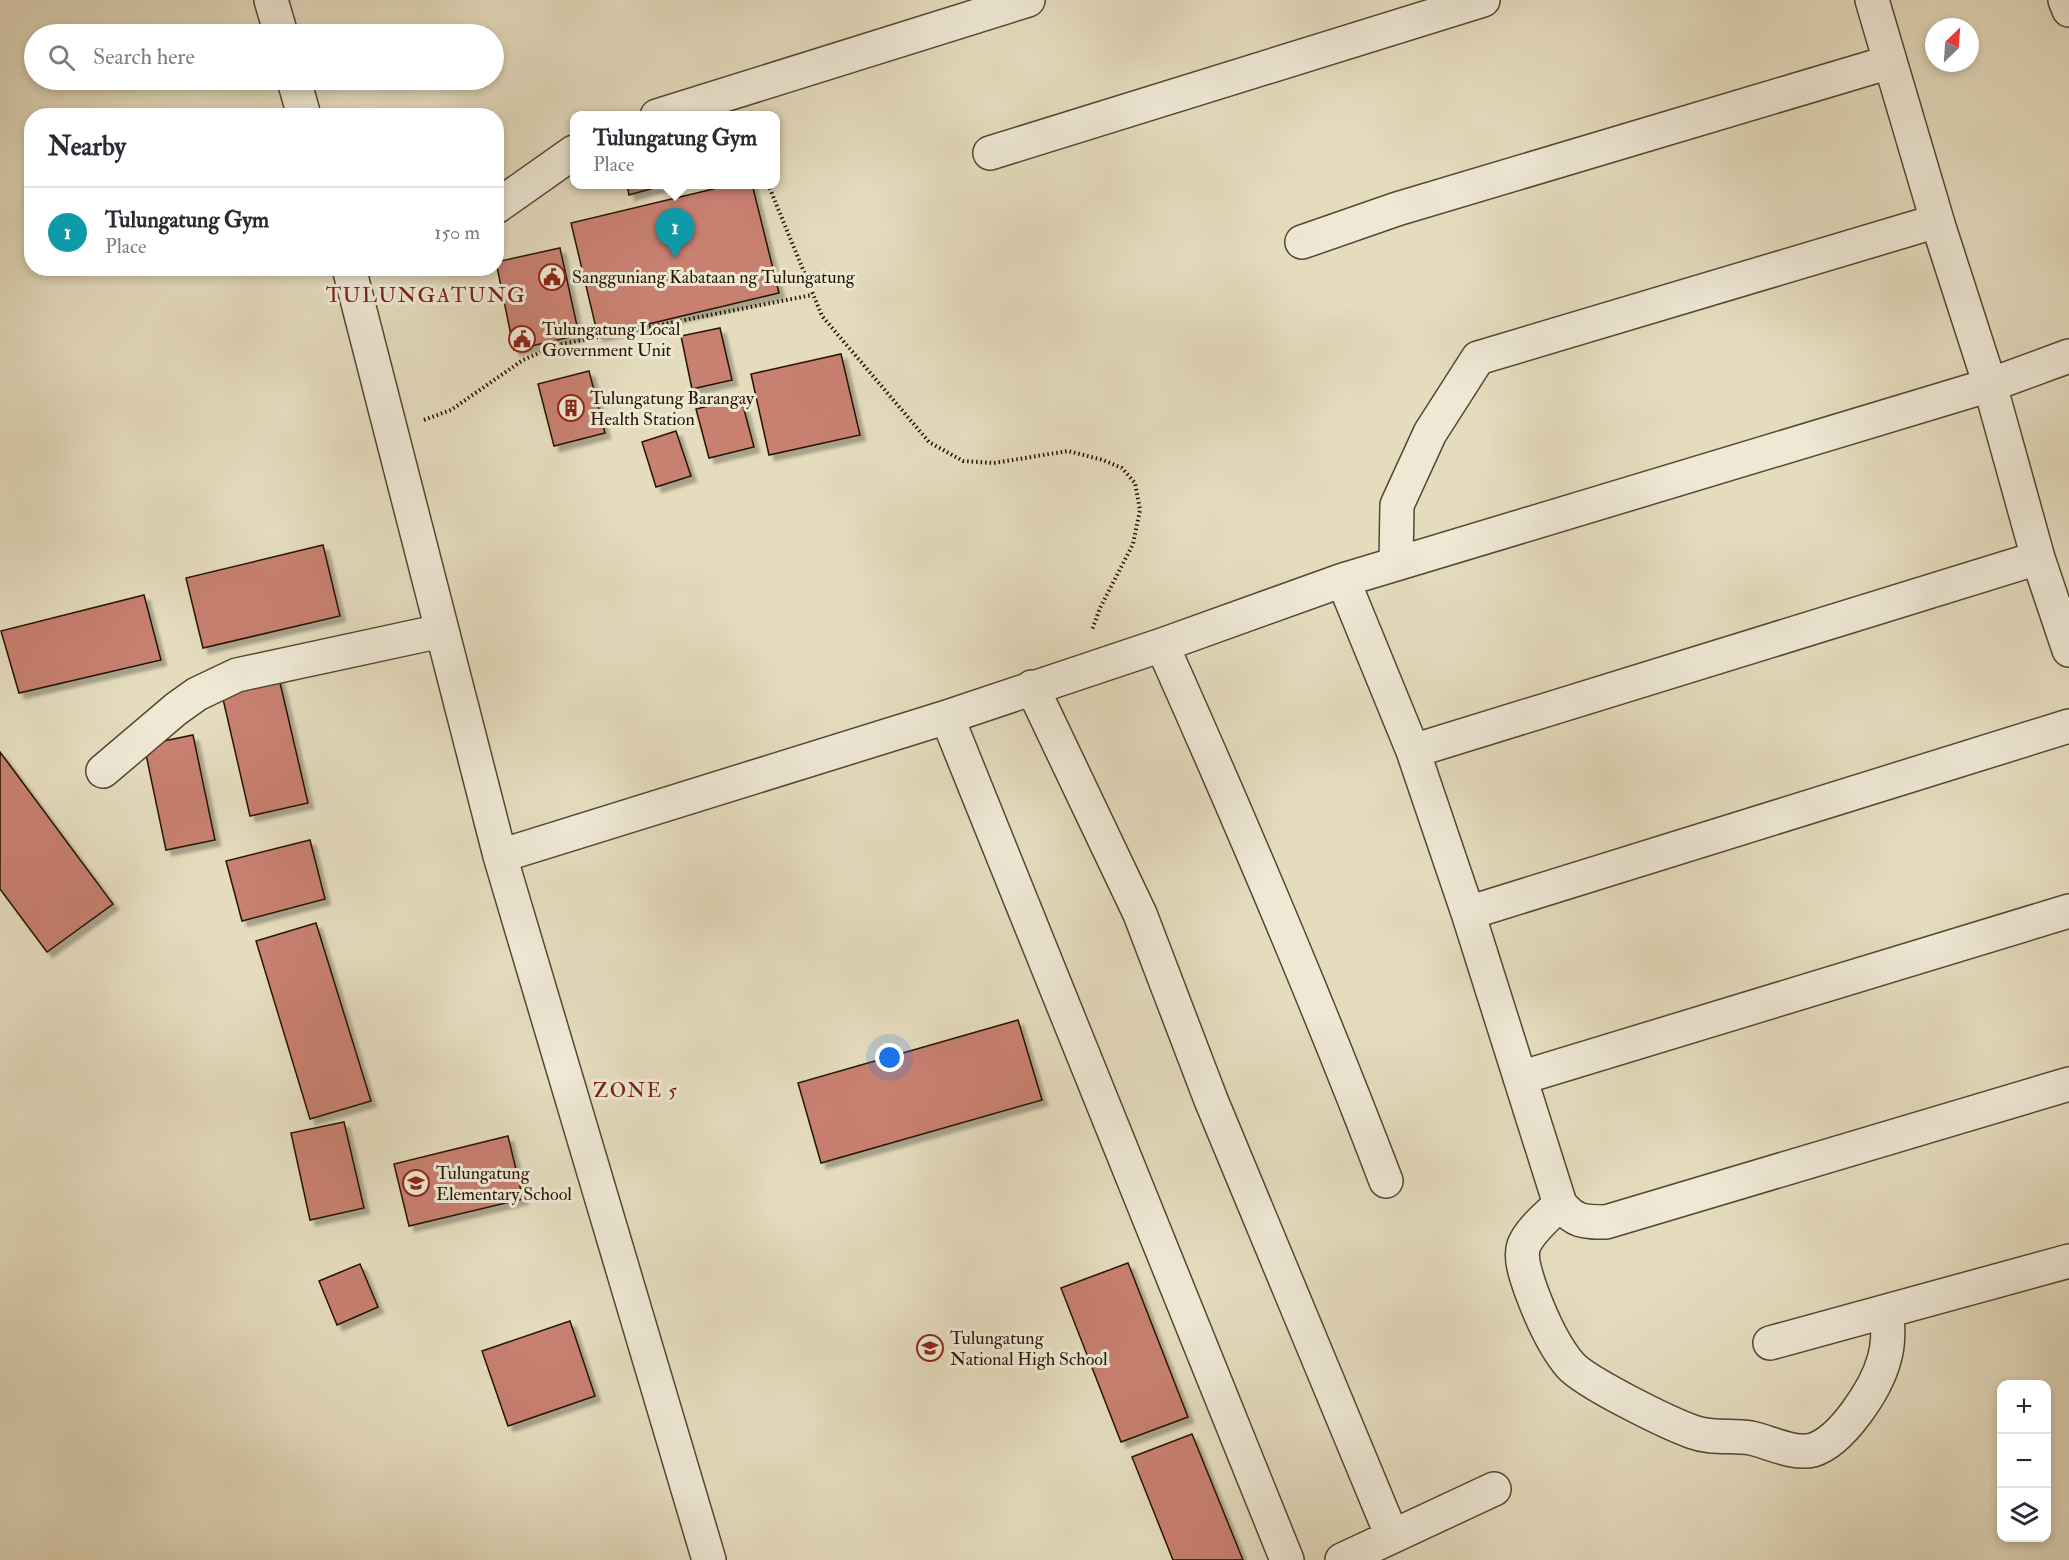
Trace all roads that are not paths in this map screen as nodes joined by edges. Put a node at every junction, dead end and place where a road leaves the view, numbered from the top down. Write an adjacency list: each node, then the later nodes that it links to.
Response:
1 (271, 0): 7 (street)
2 (1028, 0): 11 (street)
3 (1483, 0): 12 (street)
4 (1872, 0): 8 (street)
5 (2065, 0): 6 (street)
6 (2069, 10)
7 (278, 24)
8 (1890, 62): 15 (street); 16 (street)
9 (297, 90): 10 (street)
10 (302, 108)
11 (673, 111)
12 (990, 153)
13 (570, 155): 14 (street)
14 (504, 201)
15 (1937, 221): 19 (street); 21 (street)
16 (1302, 243)
17 (351, 276): 23 (street)
18 (2069, 356): 19 (street)
19 (1990, 385): 20 (street); 21 (street)
20 (2038, 558): 25 (street); 29 (street)
21 (1396, 564): 22 (street)
22 (1343, 580): 24 (street); 29 (street)
23 (441, 630): 30 (street); 31 (street)
24 (1162, 645): 26 (street); 36 (street)
25 (2069, 650)
26 (1032, 687): 27 (street); 42 (street)
27 (947, 717): 31 (street); 44 (street)
28 (2069, 726): 33 (street)
29 (1413, 751): 33 (street)
30 (103, 771)
31 (500, 856): 43 (street)
32 (2069, 911): 34 (street)
33 (1468, 912): 34 (street)
34 (1520, 1078): 37 (street)
35 (2069, 1084): 37 (street)
36 (1386, 1181)
37 (1560, 1204): 39 (street)
38 (2069, 1261): 39 (street)
39 (1887, 1311): 40 (street)
40 (1770, 1344)
41 (1494, 1490): 42 (street)
42 (1392, 1536): 45 (street)
43 (709, 1560)
44 (1287, 1560)
45 (1342, 1560)

